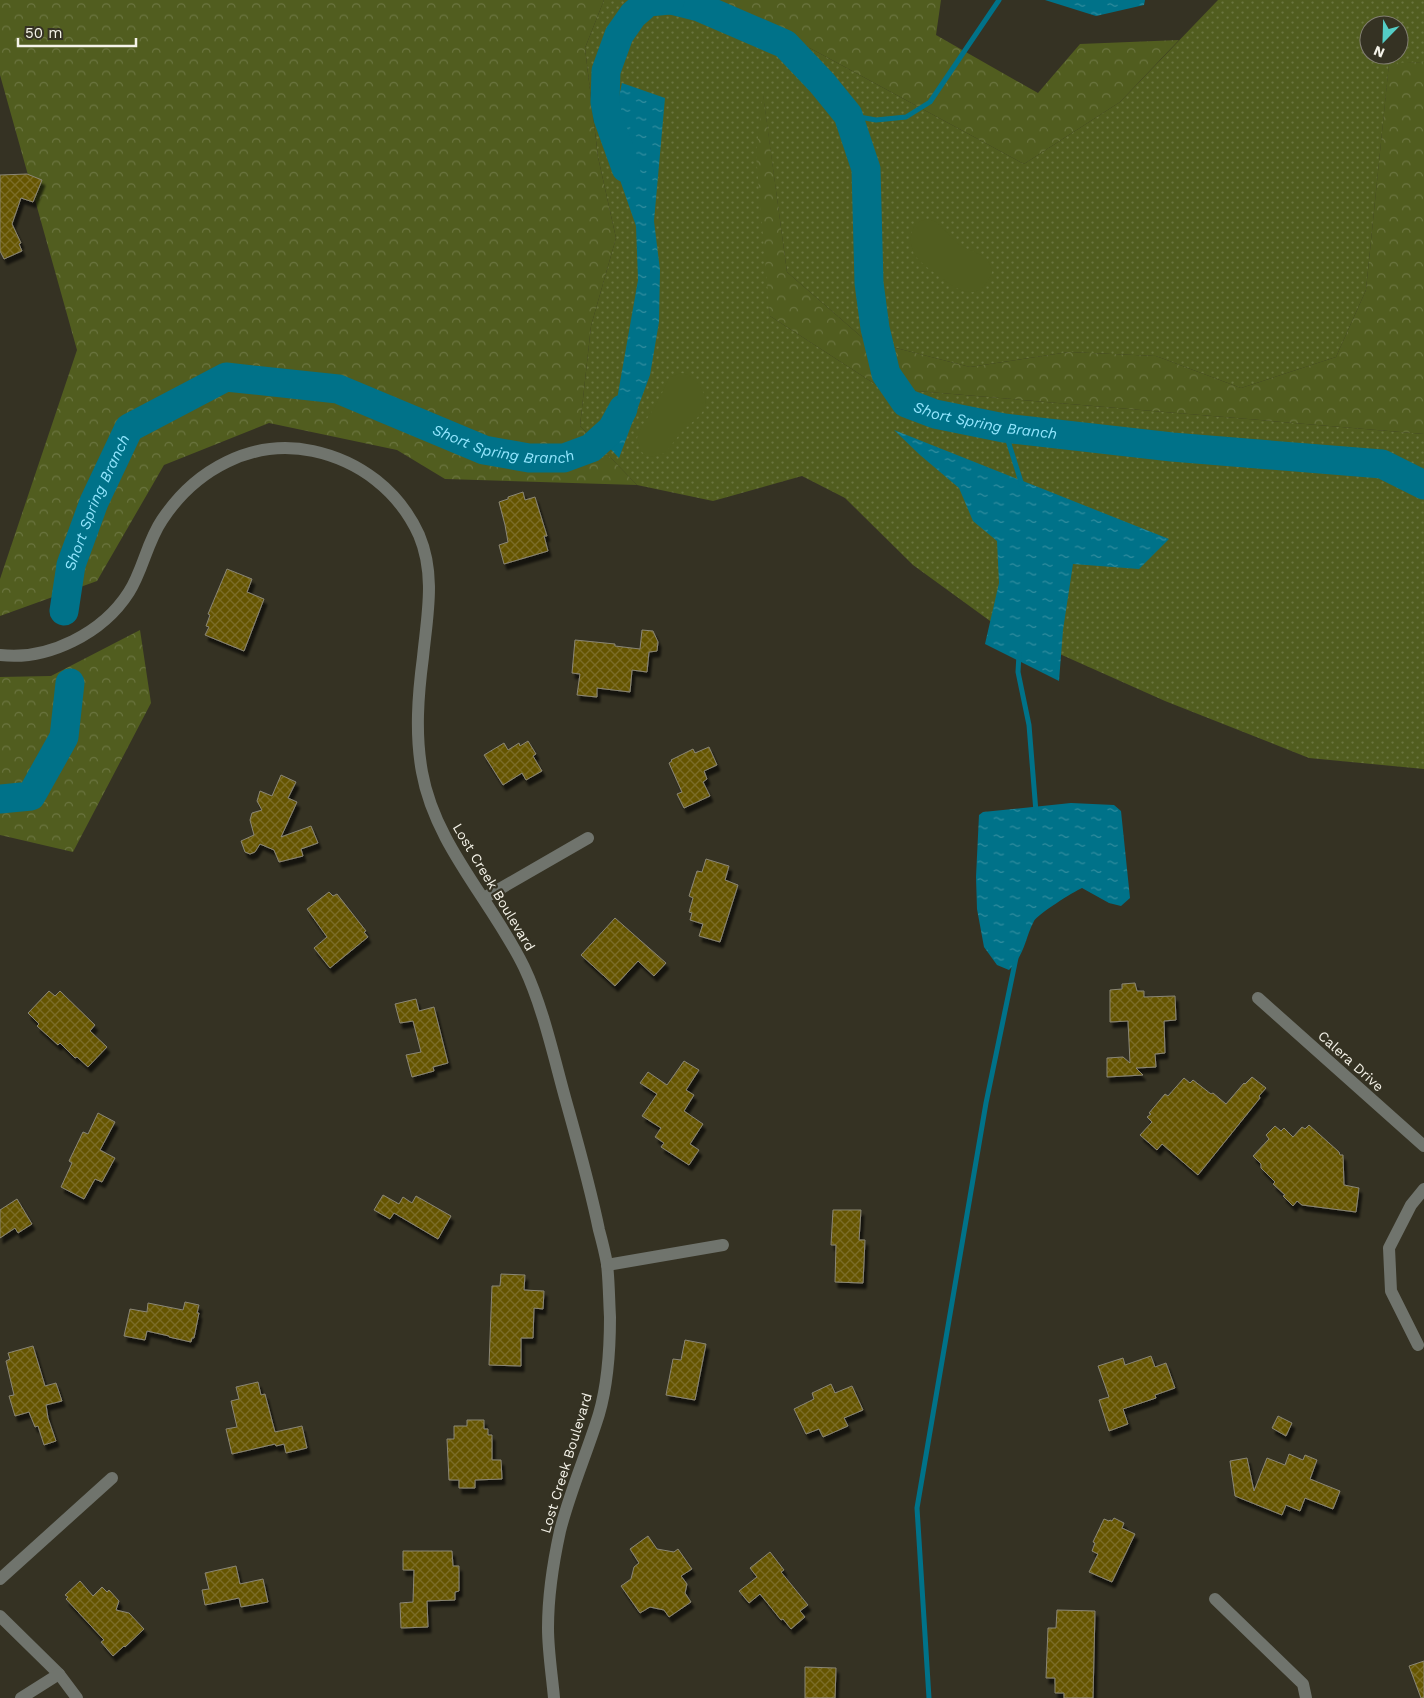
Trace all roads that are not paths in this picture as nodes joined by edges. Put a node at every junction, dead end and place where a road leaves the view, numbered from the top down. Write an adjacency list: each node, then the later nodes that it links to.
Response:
1 (0, 655): 3 (street, Lost Creek Boulevard)
2 (588, 838): 3 (street)
3 (484, 898): 8 (street, Lost Creek Boulevard)
4 (1258, 998): 5 (street, Calera Drive)
5 (1424, 1146)
6 (1424, 1189): 9 (street)
7 (723, 1245): 8 (street)
8 (607, 1265): 17 (street, Lost Creek Boulevard)
9 (1418, 1345)
10 (112, 1478): 11 (street)
11 (0, 1579)
12 (1215, 1599): 18 (street)
13 (0, 1616): 14 (street)
14 (59, 1674): 15 (street); 16 (street)
15 (20, 1698)
16 (77, 1698)
17 (554, 1698)
18 (1306, 1698)

